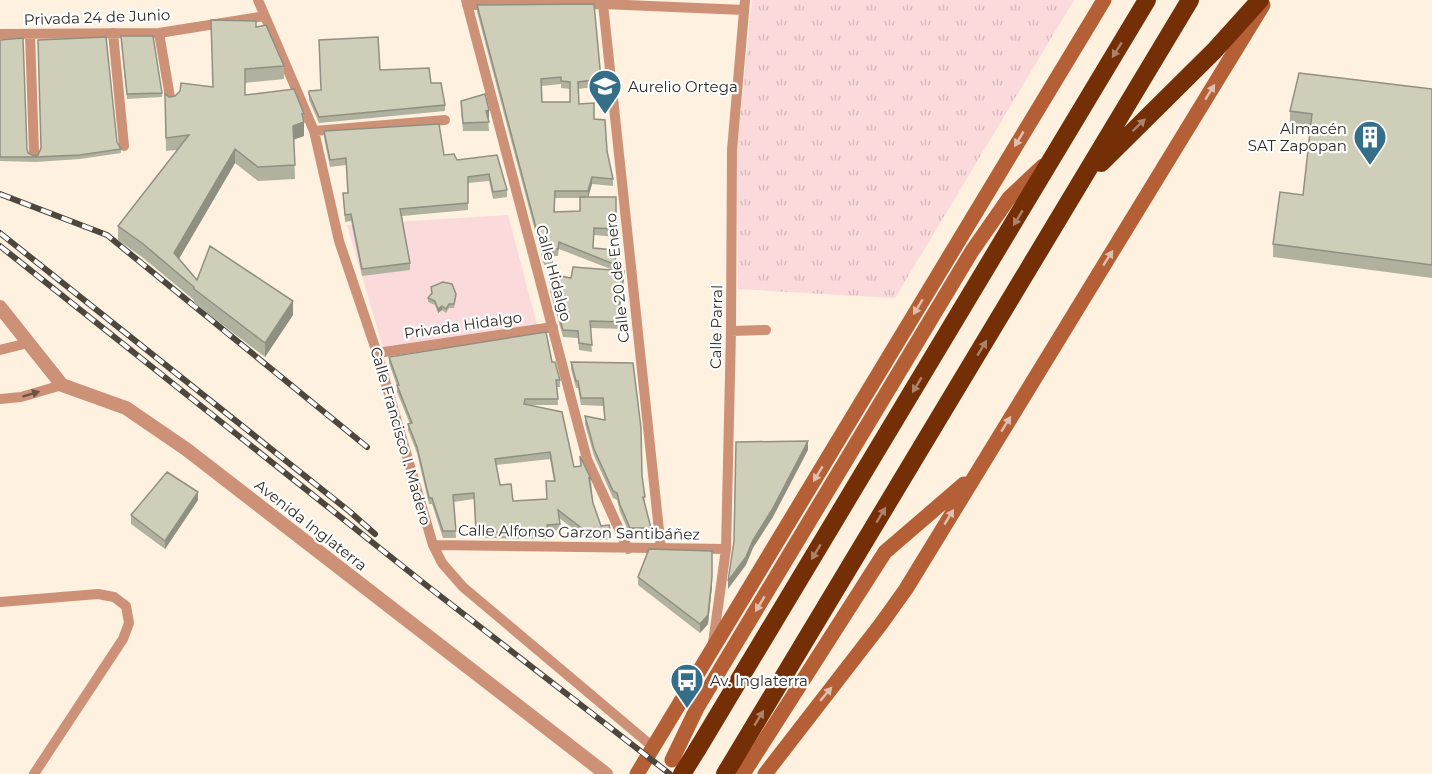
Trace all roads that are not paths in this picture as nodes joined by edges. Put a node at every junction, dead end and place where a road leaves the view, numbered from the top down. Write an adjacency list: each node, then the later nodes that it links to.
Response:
1 (258, 0): 10 (street, Calle Francisco I. Madero)
2 (1104, 0): 31 (main road, one-way to 31)
3 (1147, 0): 20 (highway, one-way to 20)
4 (1190, 0): 21 (highway)
5 (1260, 0): 21 (highway, one-way to 5)
6 (1266, 0): 33 (main road, one-way to 6)
7 (467, 2): 8 (street); 23 (street, Calle Hidalgo)
8 (603, 4): 9 (street); 36 (street, Calle 20 de Enero)
9 (744, 5): 25 (street, Calle Parral)
10 (265, 16): 12 (street, Privada 24 de Junio); 17 (street, Calle Francisco I. Madero)
11 (113, 33): 12 (street, Privada 24 de Junio); 14 (street, Privada 24 de Junio); 18 (street)
12 (159, 33): 15 (street)
13 (0, 34): 14 (street, Privada 24 de Junio)
14 (30, 34): 19 (street)
15 (171, 103)
16 (445, 120): 17 (street)
17 (314, 131): 29 (street, Calle Francisco I. Madero)
18 (124, 146)
19 (34, 153)
20 (1057, 154): 26 (main road); 41 (highway, one-way to 41, bridge)
21 (1083, 181): 42 (highway, one-way to 21)
22 (0, 307): 27 (street)
23 (553, 327): 29 (street, Privada Hidalgo); 35 (street, Calle Hidalgo)
24 (766, 330): 25 (street)
25 (731, 331): 37 (street, Calle Parral)
26 (919, 340): 31 (main road); 41 (main road, one-way to 41)
27 (28, 343): 28 (street); 30 (street)
28 (0, 350)
29 (377, 353): 34 (street, Calle Francisco I. Madero)
30 (62, 385): 32 (street, one-way to 30); 44 (street, Avenida Inglaterra)
31 (867, 393): 39 (main road, one-way to 39)
32 (0, 399)
33 (975, 474): 42 (main road); 47 (main road, one-way to 33)
34 (433, 545): 35 (street, Calle Alfonso Garzon Santibáñez); 40 (street, Calle Francisco I. Madero)
35 (628, 549): 36 (street, Calle Alfonso Garzon Santibáñez)
36 (661, 549): 37 (street, Calle Alfonso Garzon Santibáñez)
37 (726, 549): 39 (street, Calle Parral)
38 (0, 602): 43 (street)
39 (712, 653): 40 (main road)
40 (653, 747): 41 (main road, Calle Francisco I. Madero); 45 (main road)
41 (677, 767): 46 (main road, Calle Francisco I. Madero)
42 (732, 772)
43 (34, 774)
44 (606, 774)
45 (638, 774)
46 (690, 774)
47 (765, 774)

